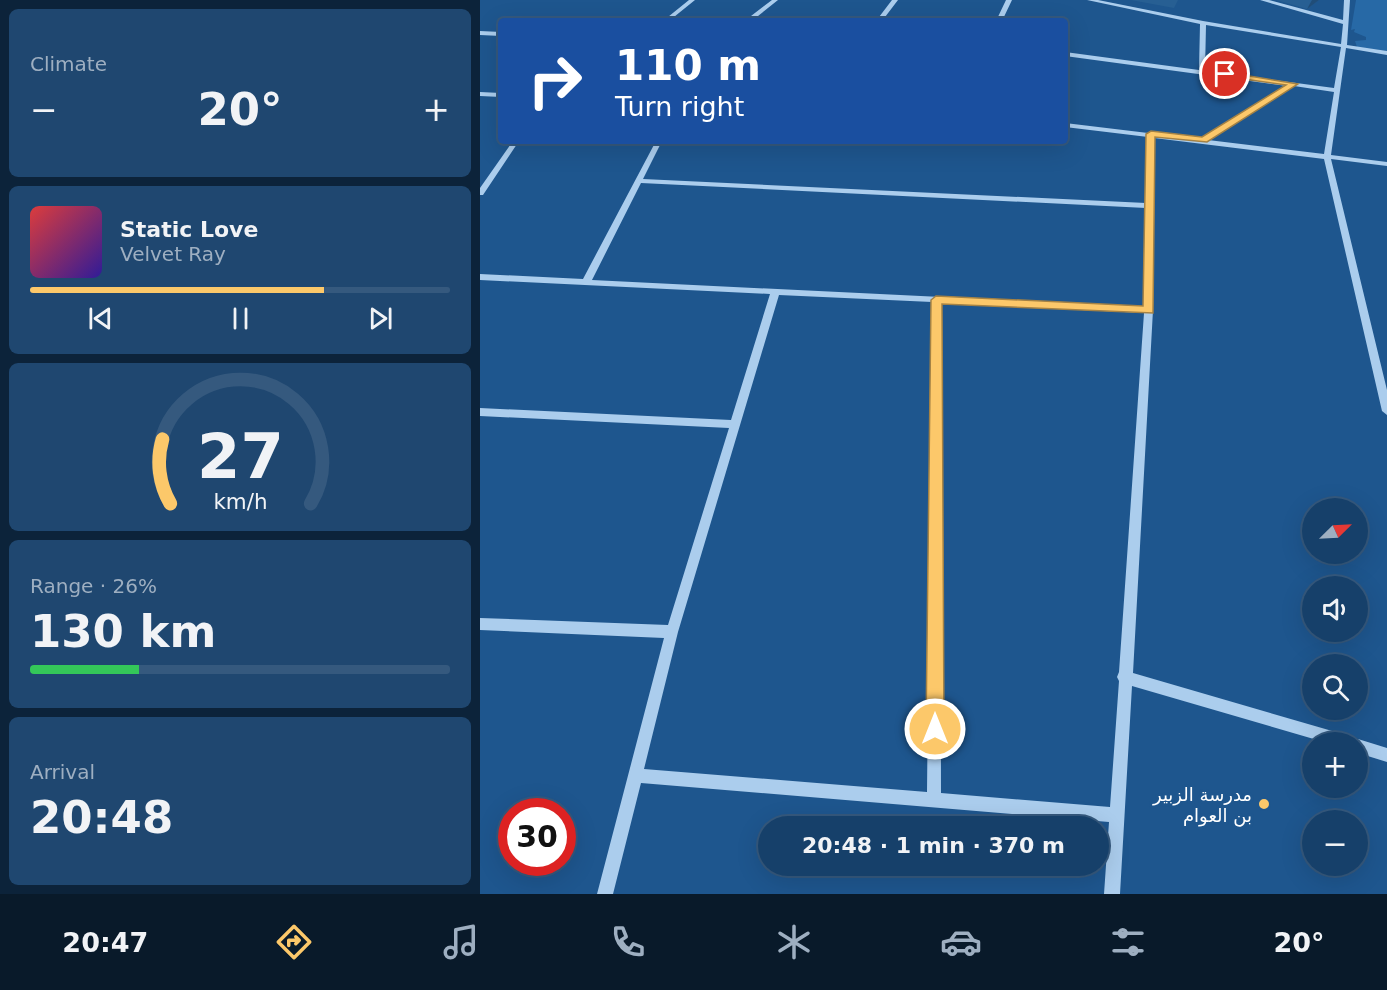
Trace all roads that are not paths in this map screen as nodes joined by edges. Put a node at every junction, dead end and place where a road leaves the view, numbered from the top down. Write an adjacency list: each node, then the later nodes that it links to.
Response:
1 (692, 0): 8 (street)
2 (775, 0): 9 (street)
3 (895, 0): 10 (street)
4 (1008, 0): 11 (street)
5 (1090, 0): 12 (street)
6 (1263, 0): 13 (street)
7 (1347, 0): 13 (street)
8 (670, 18)
9 (752, 18)
10 (881, 18)
11 (1000, 18)
12 (1203, 23): 16 (street); 19 (street)
13 (1346, 23): 16 (street)
14 (480, 33): 15 (street)
15 (498, 34)
16 (1344, 45): 17 (street); 21 (street)
17 (1387, 53)
18 (1068, 54): 19 (street)
19 (1202, 71): 20 (street)
20 (1294, 84): 21 (street); 26 (street)
21 (1335, 90): 29 (street)
22 (480, 94): 23 (street)
23 (498, 95)
24 (1068, 125): 25 (street)
25 (1151, 134): 26 (street); 33 (street)
26 (1203, 140): 29 (street)
27 (514, 144): 32 (street)
28 (657, 144): 31 (street)
29 (1327, 156): 30 (street); 39 (street)
30 (1387, 164)
31 (638, 181): 33 (street); 35 (street)
32 (480, 193)
33 (1150, 206): 38 (street)
34 (480, 277): 35 (street)
35 (586, 282): 36 (street)
36 (775, 292): 37 (street); 41 (street)
37 (936, 300): 38 (street); 49 (street)
38 (1149, 310): 44 (street)
39 (1387, 411)
40 (480, 412): 41 (street)
41 (735, 424): 43 (street)
42 (480, 624): 43 (street)
43 (672, 632): 48 (street)
44 (1124, 677): 45 (street); 50 (street)
45 (1312, 732)
46 (1368, 749): 47 (street)
47 (1387, 755)
48 (635, 775): 49 (street); 51 (street)
49 (934, 800): 50 (street)
50 (1117, 816): 52 (street)
51 (605, 894)
52 (1112, 894)

